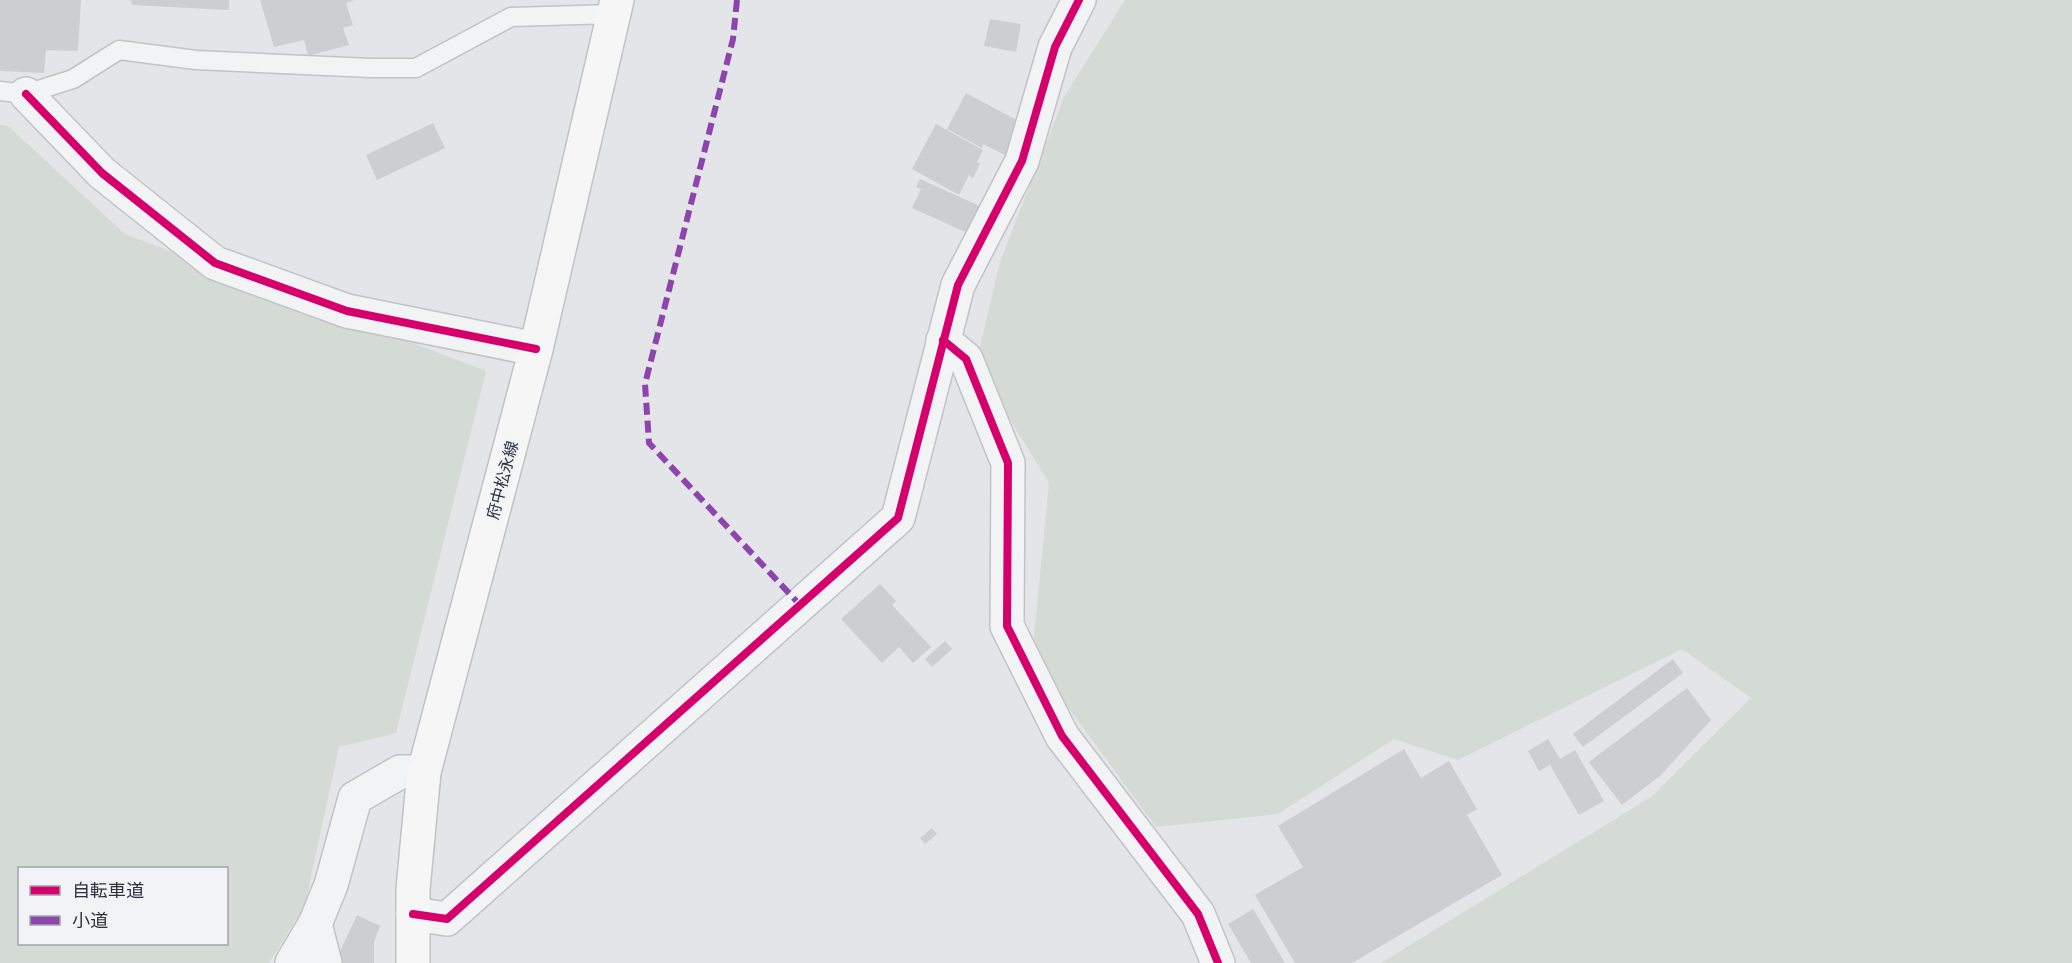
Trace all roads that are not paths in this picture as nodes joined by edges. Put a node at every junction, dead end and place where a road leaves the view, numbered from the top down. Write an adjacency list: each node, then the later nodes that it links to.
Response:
1 (1079, 0): 4 (street)
2 (616, 7): 3 (lane); 5 (main road, 府中松永線)
3 (13, 92): 5 (street)
4 (943, 340): 7 (street); 12 (street)
5 (536, 349): 6 (main road, 府中松永線)
6 (424, 772): 7 (main road, 府中松永線); 8 (street)
7 (413, 914): 11 (main road, 府中松永線)
8 (315, 924): 9 (street); 10 (street)
9 (292, 963)
10 (325, 963)
11 (413, 963)
12 (1218, 963)

